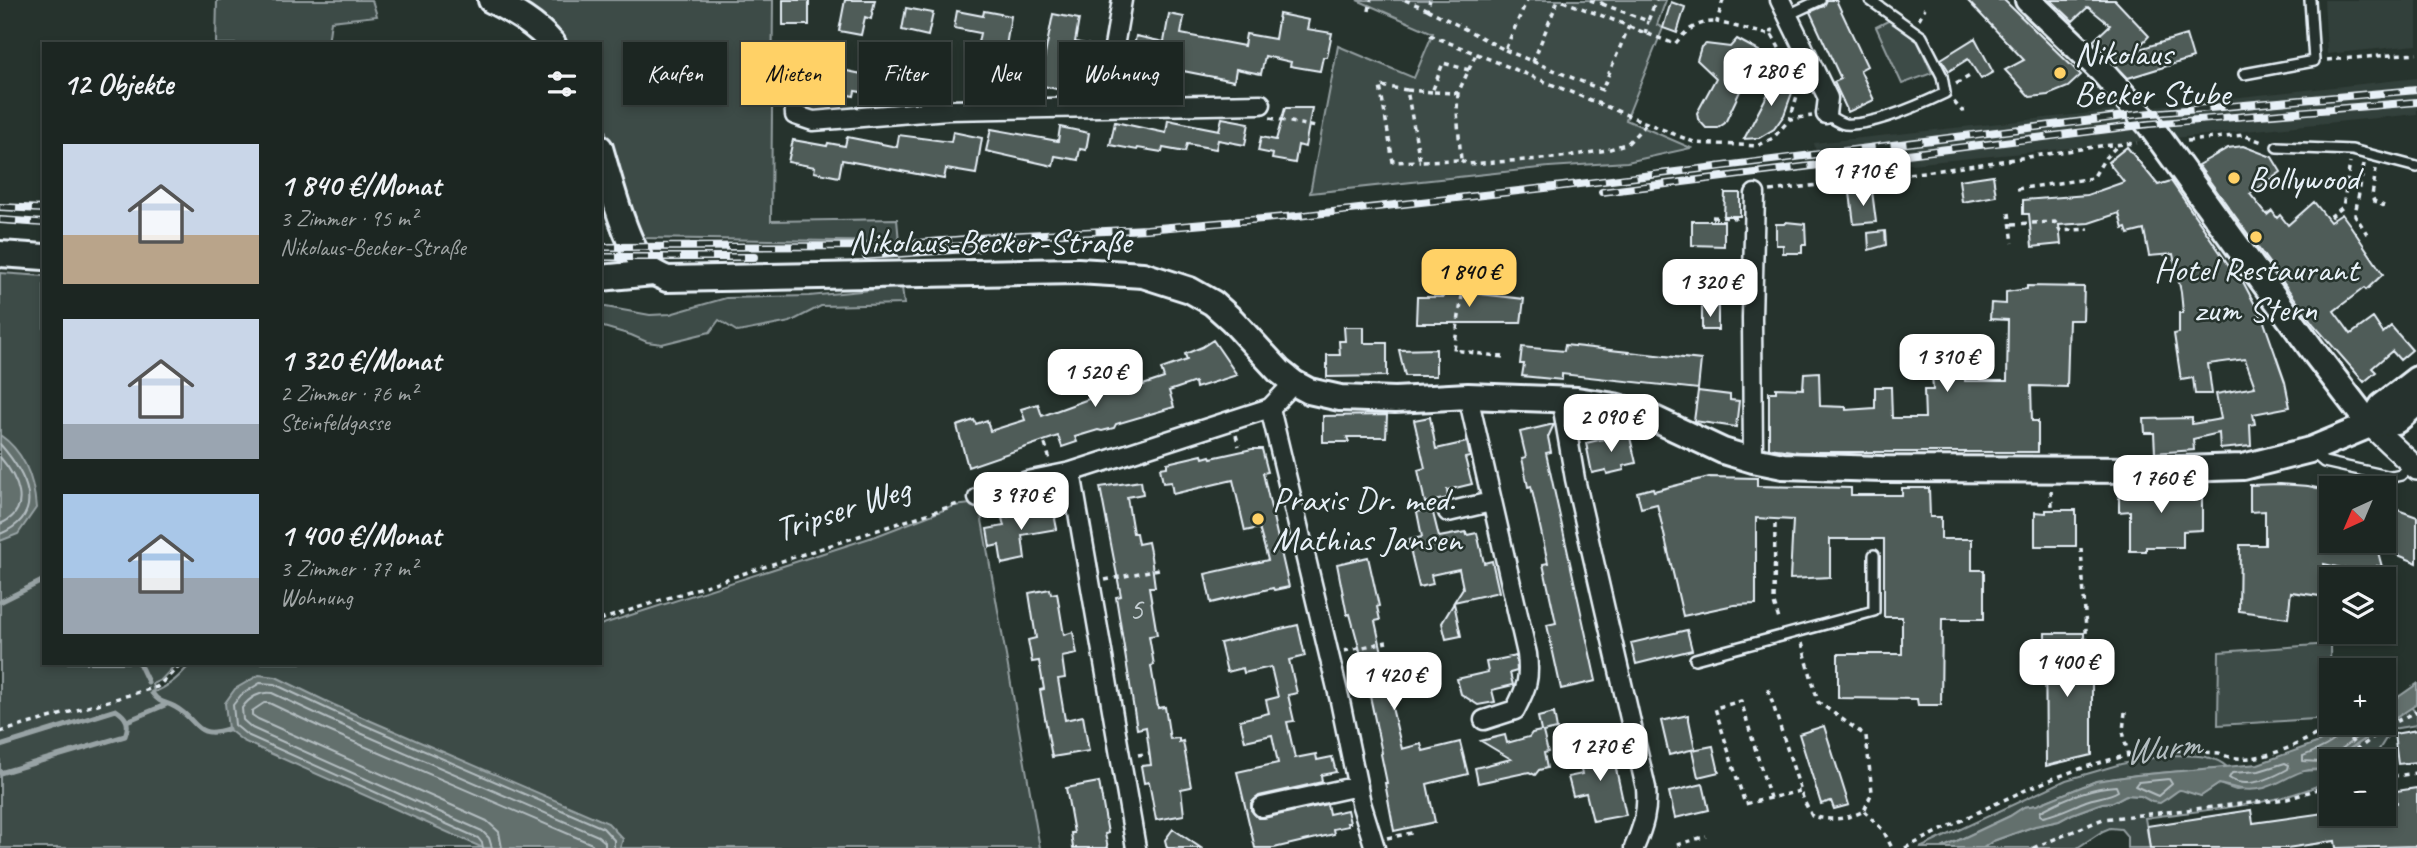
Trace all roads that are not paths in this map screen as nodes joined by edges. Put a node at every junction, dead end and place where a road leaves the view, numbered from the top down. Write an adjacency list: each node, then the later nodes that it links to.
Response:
1 (491, 0): 8 (main road)
2 (1122, 0): 9 (street)
3 (1820, 0): 7 (lane)
4 (1870, 0): 14 (lane)
5 (2028, 0): 29 (main road)
6 (2310, 0): 10 (lane)
7 (1785, 9): 14 (street)
8 (551, 42)
9 (1115, 42)
10 (2244, 74)
11 (794, 105): 12 (street)
12 (1104, 105): 13 (street)
13 (1263, 110)
14 (1826, 114)
15 (2277, 147): 17 (lane)
16 (602, 154): 21 (main road)
17 (2417, 167)
18 (1755, 194): 31 (street)
19 (0, 254): 20 (main road)
20 (42, 257)
21 (653, 274): 22 (main road, Nikolaus-Becker-Straße); 24 (main road, Nikolaus-Becker-Straße)
22 (602, 278)
23 (2417, 379): 29 (main road)
24 (1294, 383): 25 (main road, Nikolaus-Becker-Straße); 28 (street)
25 (1468, 396): 26 (main road, Nikolaus-Becker-Straße); 35 (street)
26 (1561, 398): 31 (main road, Nikolaus-Becker-Straße); 44 (street)
27 (2417, 403): 29 (main road, Nikolaus-Becker-Straße)
28 (1270, 408): 33 (street); 40 (street)
29 (2370, 425): 30 (main road, Nikolaus-Becker-Straße); 32 (street)
30 (2310, 450): 31 (main road, Nikolaus-Becker-Straße); 32 (lane)
31 (1753, 460)
32 (2414, 467)
33 (1071, 472): 34 (street); 43 (street)
34 (978, 498)
35 (1491, 502): 36 (street); 39 (street)
36 (1448, 512)
37 (1874, 555): 38 (lane)
38 (1695, 659)
39 (1484, 720)
40 (1358, 786): 41 (street); 42 (street)
41 (1262, 807)
42 (1373, 845)
43 (1136, 848)
44 (1634, 848)

